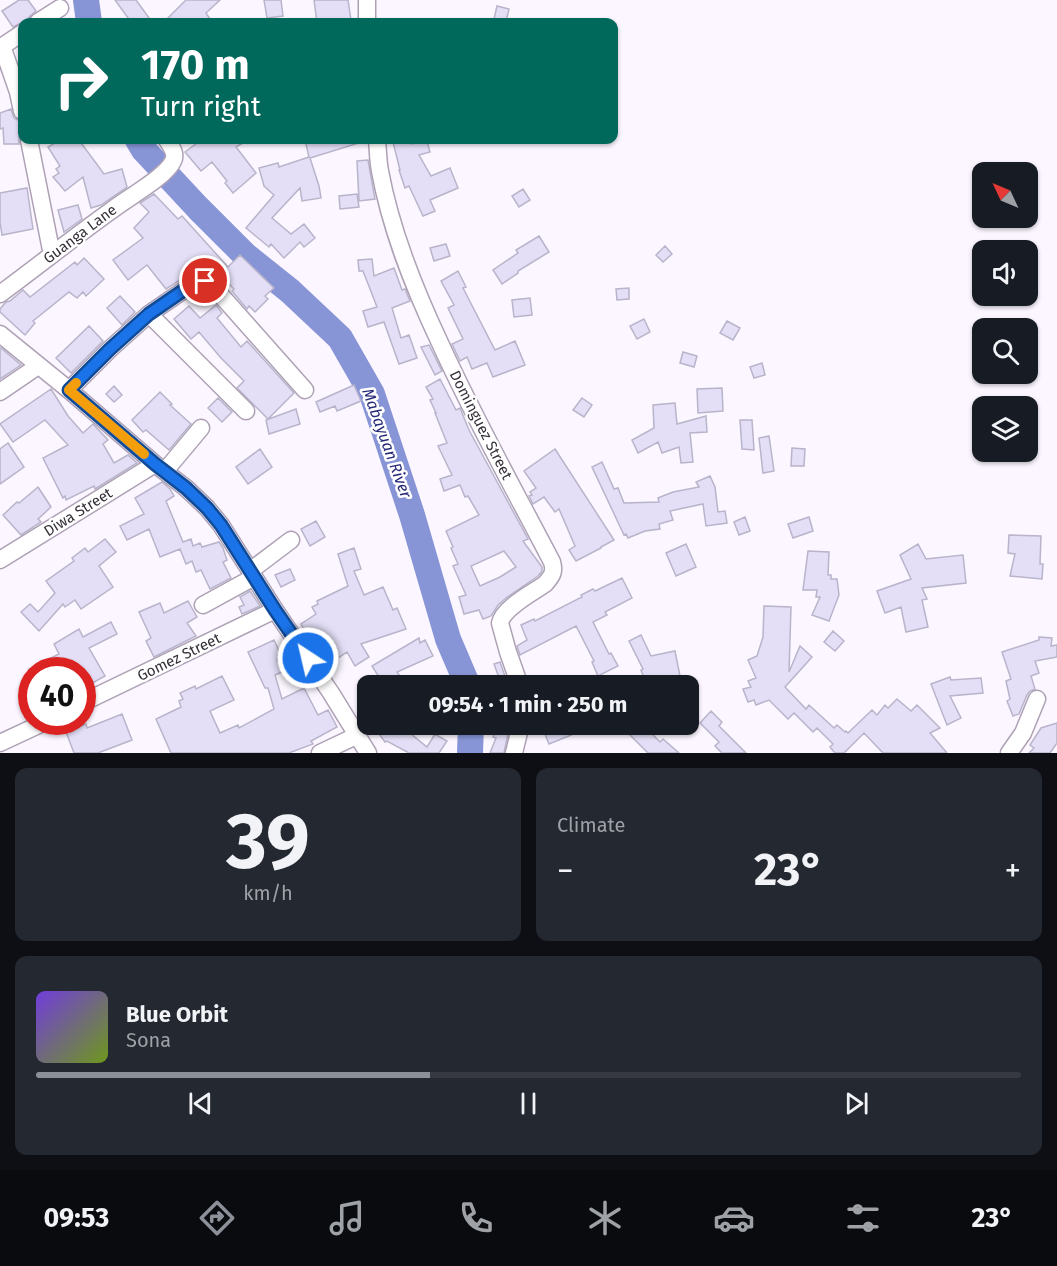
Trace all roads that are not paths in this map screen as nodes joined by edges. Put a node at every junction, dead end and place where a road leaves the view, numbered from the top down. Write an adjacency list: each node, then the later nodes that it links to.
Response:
1 (367, 0): 4 (street)
2 (60, 8): 3 (street)
3 (44, 18)
4 (367, 18)
5 (18, 36): 6 (street)
6 (1, 47): 7 (street)
7 (18, 92)
8 (30, 144): 11 (street)
9 (169, 144): 11 (street, Guanga Lane)
10 (376, 144): 27 (street, Dominguez Street)
11 (52, 255): 12 (street, Guanga Lane)
12 (0, 294)
13 (149, 314): 16 (street); 17 (street); 19 (street)
14 (0, 334): 15 (street)
15 (38, 366): 16 (street); 18 (street)
16 (69, 390): 21 (street)
17 (305, 390)
18 (0, 392)
19 (246, 411)
20 (201, 428): 21 (street, Diwa Street)
21 (160, 468): 23 (street, Diwa Street); 24 (street)
22 (291, 540): 24 (street)
23 (0, 560)
24 (252, 574): 25 (street); 26 (street)
25 (203, 606)
26 (275, 610): 28 (street, Gomez Street); 30 (street)
27 (516, 675)
28 (96, 696)
29 (1037, 699): 38 (street)
30 (357, 733)
31 (18, 735): 34 (street)
32 (358, 735): 35 (street); 36 (street)
33 (519, 735): 37 (street)
34 (0, 743)
35 (320, 753)
36 (368, 753)
37 (514, 753)
38 (1009, 753)

